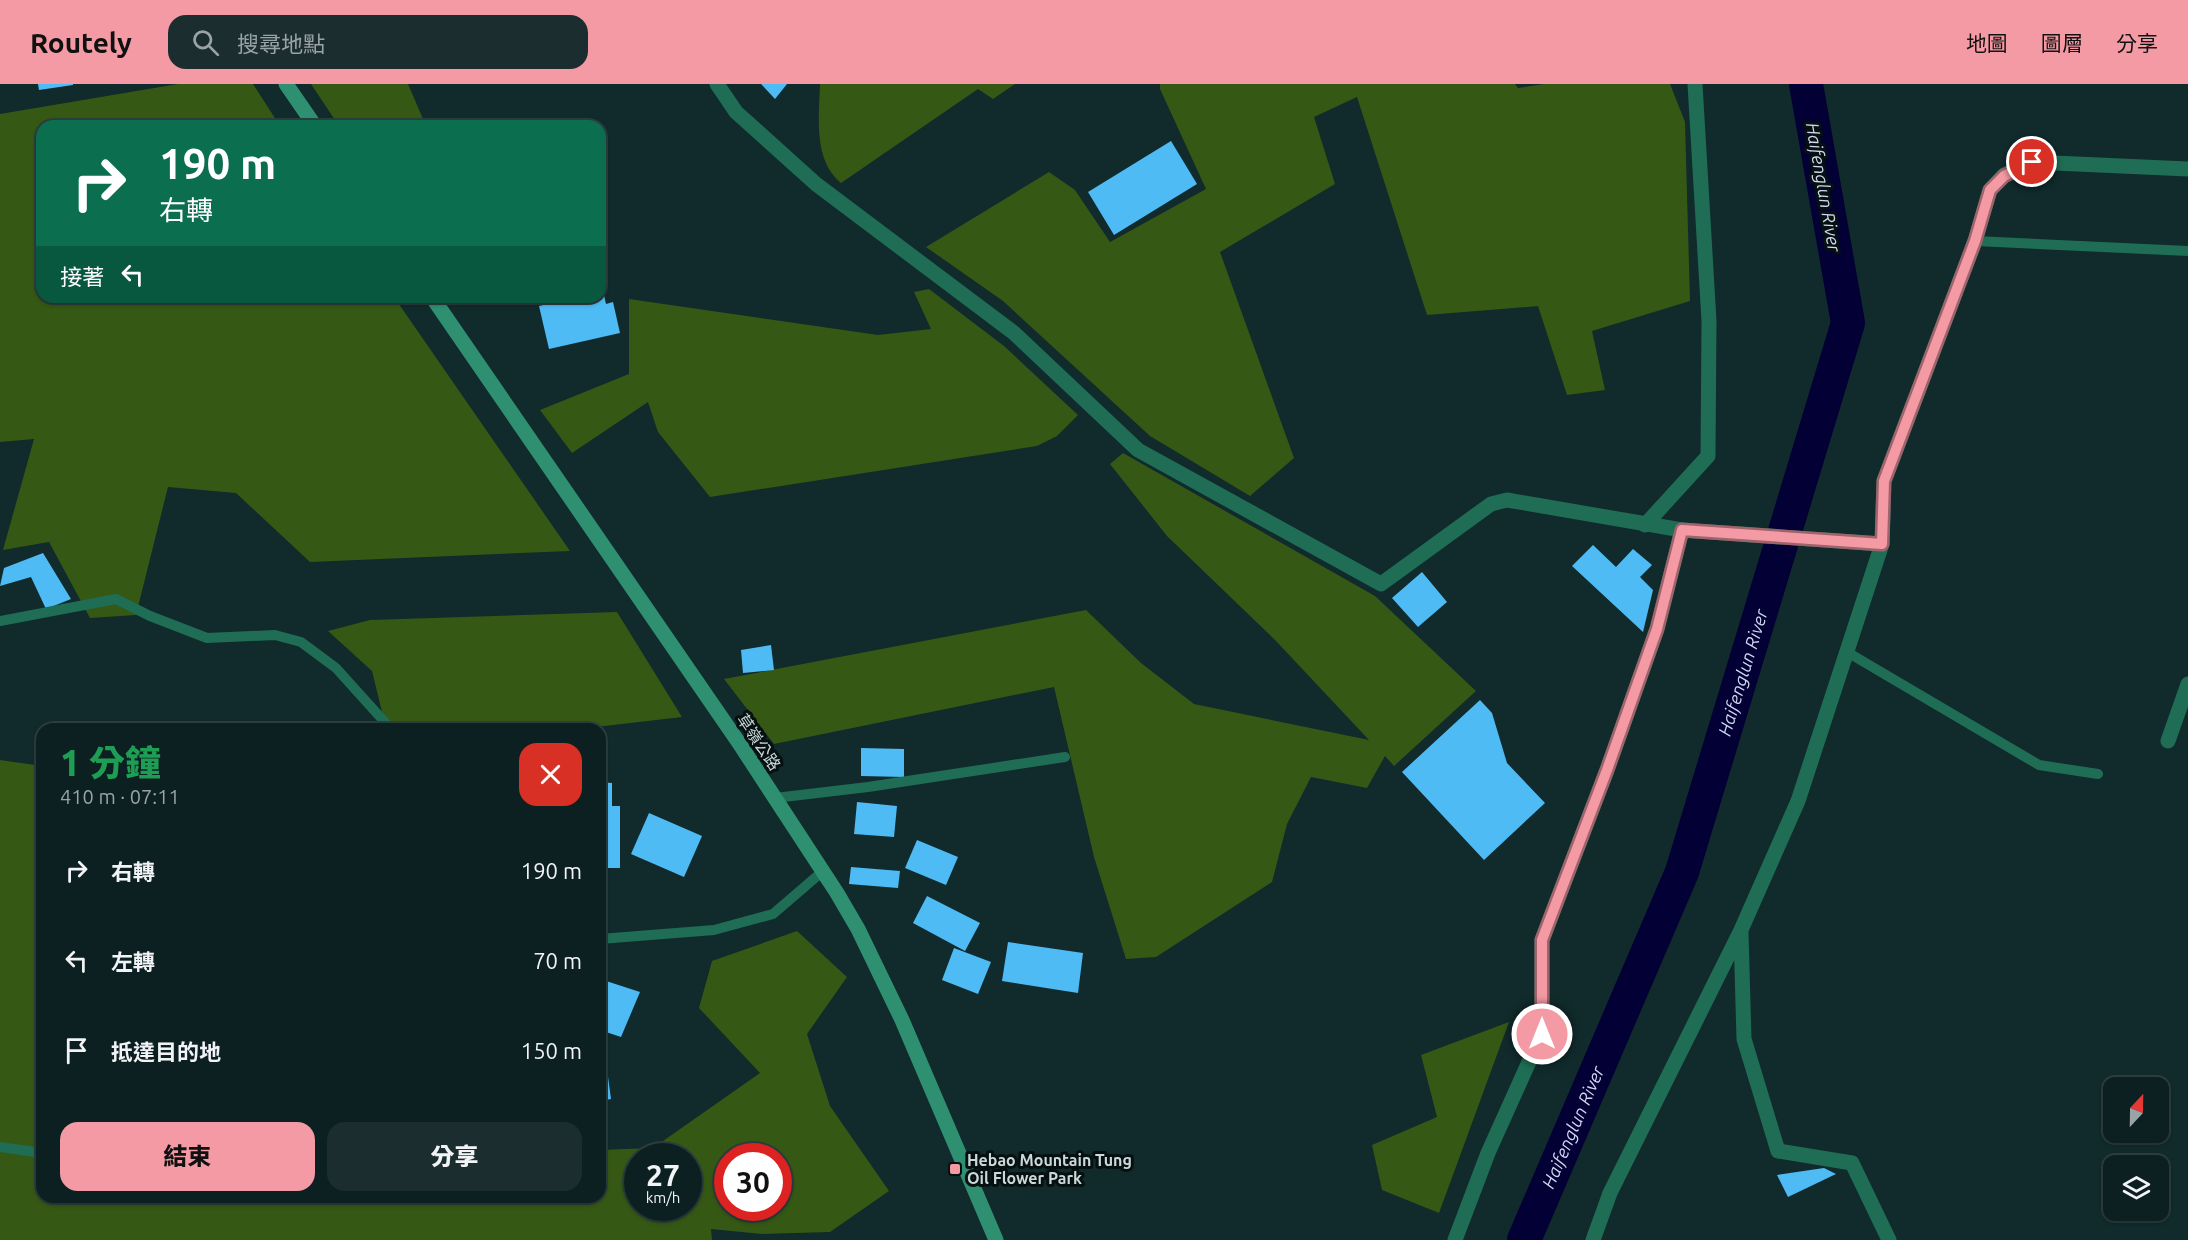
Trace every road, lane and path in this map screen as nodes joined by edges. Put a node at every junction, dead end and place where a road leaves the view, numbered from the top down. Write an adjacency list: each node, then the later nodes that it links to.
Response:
1 (286, 84): 4 (main road)
2 (717, 84): 9 (street)
3 (1695, 84): 9 (street)
4 (311, 120)
5 (2188, 169): 6 (street)
6 (1975, 241): 7 (lane); 11 (street)
7 (2188, 251)
8 (436, 303): 19 (main road, 草嶺公路)
9 (1645, 525): 10 (street)
10 (1682, 530): 11 (street); 26 (street)
11 (1882, 544): 13 (street)
12 (0, 621): 15 (lane)
13 (1847, 652): 18 (lane); 21 (street)
14 (2188, 684): 16 (street)
15 (386, 723)
16 (2168, 741)
17 (1065, 757): 19 (lane)
18 (2098, 774)
19 (775, 798): 20 (main road, 草嶺公路)
20 (823, 871): 22 (lane); 25 (main road, 草嶺公路)
21 (1741, 930): 27 (street); 28 (street)
22 (606, 939)
23 (0, 1147): 24 (lane)
24 (36, 1152)
25 (996, 1240)
26 (1455, 1240)
27 (1593, 1240)
28 (1889, 1240)

